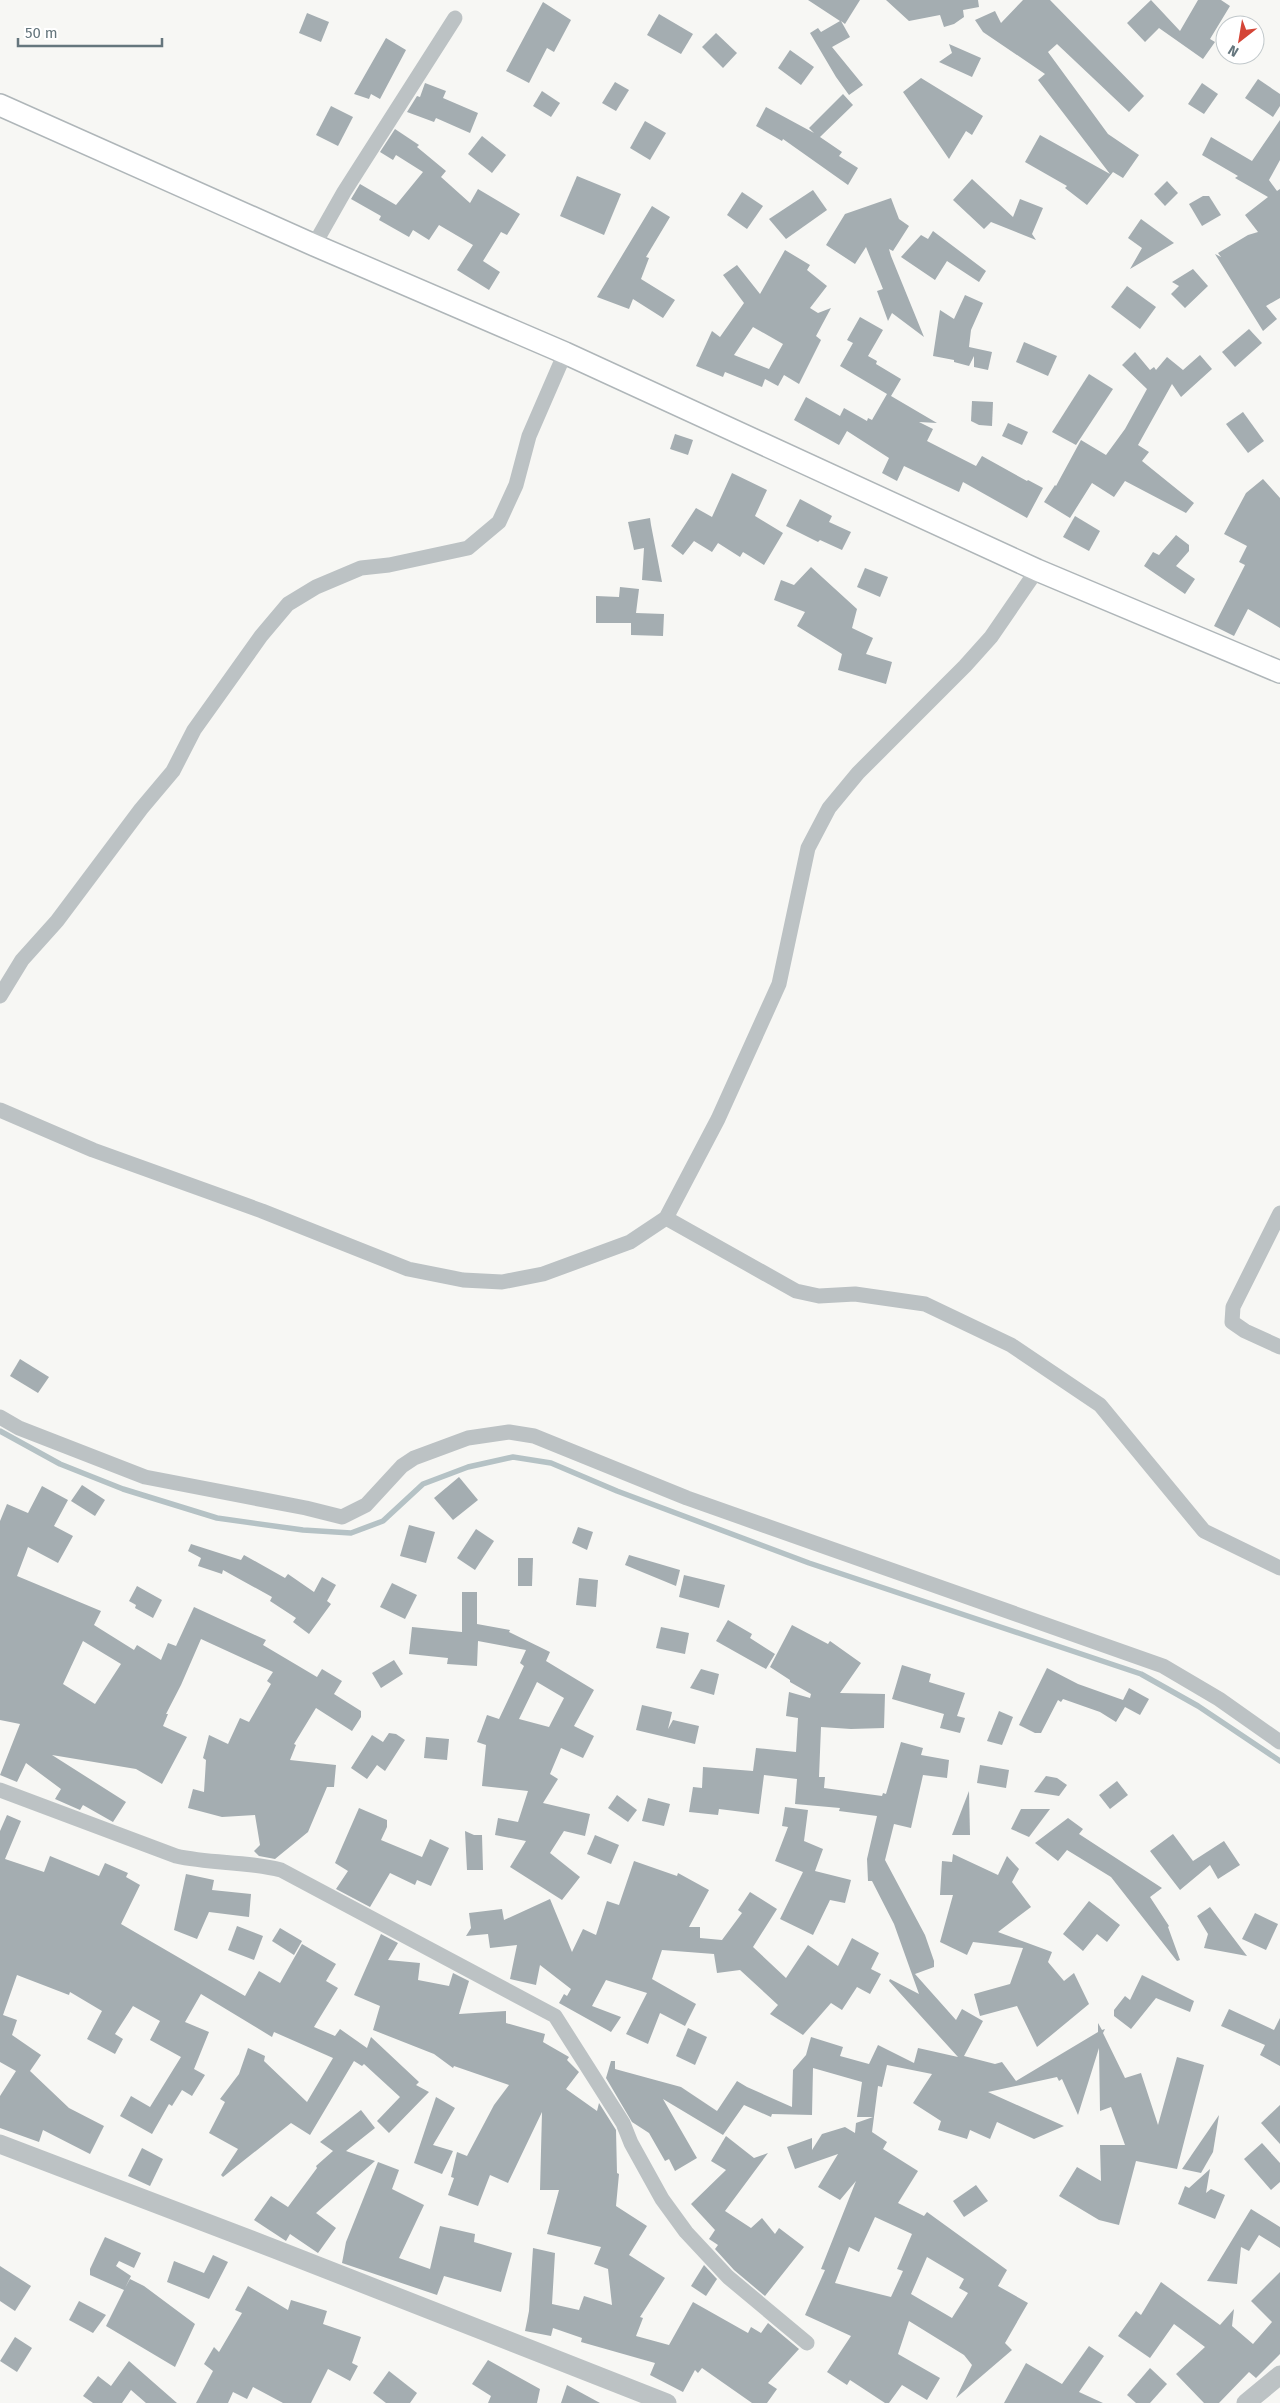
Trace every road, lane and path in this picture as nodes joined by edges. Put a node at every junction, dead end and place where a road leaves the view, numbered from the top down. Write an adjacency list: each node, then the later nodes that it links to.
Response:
1 (455, 18): 3 (street)
2 (0, 105): 3 (main road)
3 (314, 245): 4 (main road)
4 (565, 353): 5 (main road); 7 (street)
5 (1037, 570): 6 (main road); 10 (street)
6 (1280, 672)
7 (0, 996)
8 (0, 1110): 10 (street)
9 (1280, 1213): 11 (street)
10 (666, 1218): 13 (street)
11 (1280, 1346)
12 (0, 1416): 14 (street)
13 (1280, 1568)
14 (1280, 1742)
15 (0, 1790): 17 (street)
16 (0, 2144): 19 (street)
17 (807, 2343)
18 (1280, 2375): 20 (street)
19 (667, 2403)
20 (1246, 2403)

